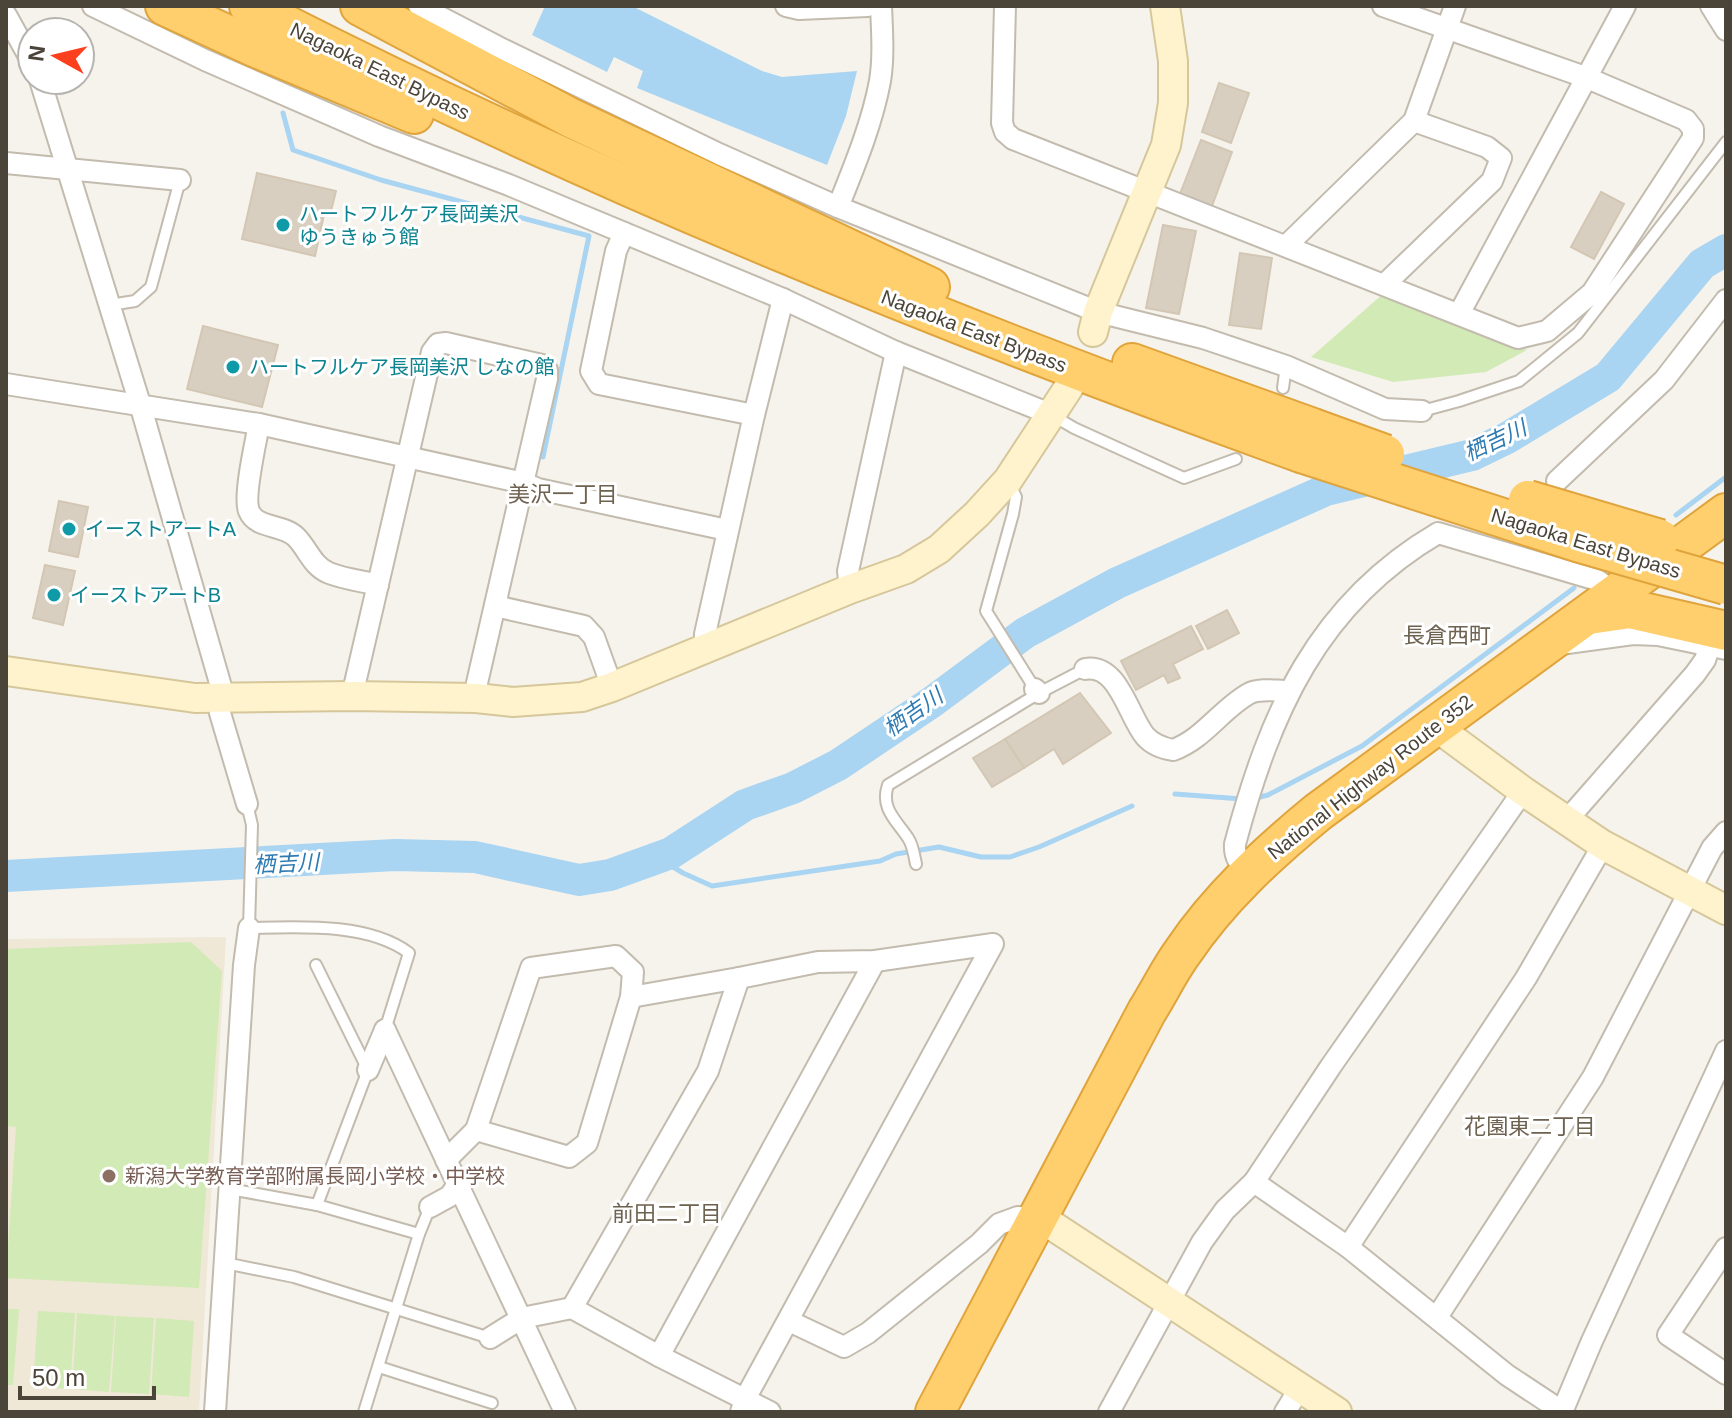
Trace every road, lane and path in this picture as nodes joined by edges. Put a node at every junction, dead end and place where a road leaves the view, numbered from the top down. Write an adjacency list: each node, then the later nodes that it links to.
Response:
1 (93, 6): 30 (street)
2 (165, 6): 28 (highway)
3 (249, 6): 28 (highway, Nagaoka East Bypass)
4 (303, 6): 33 (highway, Nagaoka East Bypass)
5 (360, 6): 33 (highway)
6 (419, 6): 29 (street)
7 (786, 6): 8 (street)
8 (868, 6)
9 (881, 6): 29 (street)
10 (1005, 6): 27 (street)
11 (1165, 6): 27 (street)
12 (1383, 6): 17 (street)
13 (1455, 6): 17 (street)
14 (1625, 6): 20 (street)
15 (1711, 6): 18 (street)
16 (6, 15): 19 (street)
17 (1447, 28): 20 (street); 22 (street)
18 (1726, 30)
19 (13, 39)
20 (1585, 77): 37 (street); 37 (street)
21 (45, 96): 25 (street)
22 (1414, 121): 31 (street); 32 (street)
23 (1726, 142): 45 (lane)
24 (6, 163): 25 (street)
25 (68, 171): 26 (street); 36 (street)
26 (180, 180): 36 (lane)
27 (1146, 193): 31 (street); 38 (street)
28 (643, 194): 49 (highway, Nagaoka East Bypass)
29 (838, 207): 38 (street)
30 (624, 233): 34 (street); 47 (street)
31 (1286, 246): 32 (street)
32 (1385, 284): 37 (street)
33 (930, 287): 49 (highway, Nagaoka East Bypass)
34 (783, 299): 39 (street); 47 (street)
35 (1726, 300): 53 (street)
36 (110, 305): 44 (street)
37 (1459, 314)
38 (1096, 322): 40 (street)
39 (896, 352): 46 (street); 61 (street)
40 (1286, 366): 43 (lane); 45 (street)
41 (6, 384): 44 (street)
42 (1069, 387): 46 (street)
43 (1283, 388)
44 (140, 404): 48 (street); 73 (street)
45 (1422, 411)
46 (1050, 414): 51 (lane); 52 (street)
47 (754, 415): 56 (street)
48 (259, 424): 50 (street); 59 (street)
49 (1307, 440): 57 (highway, Nagaoka East Bypass, bridge); 60 (highway, Nagaoka East Bypass, bridge)
50 (408, 456): 54 (street); 54 (street); 59 (street)
51 (1236, 459)
52 (1008, 480): 61 (street); 70 (lane)
53 (1557, 481)
54 (524, 483): 56 (street); 63 (street)
55 (1501, 529): 58 (street)
56 (727, 530): 66 (street)
57 (1716, 532): 62 (highway, National Highway Route 352); 64 (highway)
58 (1491, 547): 62 (street); 71 (street)
59 (378, 585): 72 (street)
60 (1726, 585)
61 (850, 589): 66 (street)
62 (1603, 604): 64 (highway); 65 (highway, National Highway Route 352)
63 (495, 606): 69 (street); 74 (street)
64 (1722, 638): 65 (street); 78 (street)
65 (1544, 647): 75 (highway, National Highway Route 352)
66 (705, 650): 69 (street)
67 (1085, 669): 70 (lane); 71 (street)
68 (6, 671): 73 (street)
69 (612, 687): 74 (street)
70 (1037, 691): 81 (lane)
71 (1288, 691): 82 (street)
72 (352, 696): 73 (street); 74 (street)
73 (221, 698): 77 (street)
74 (476, 698)
75 (1435, 726): 76 (street); 82 (highway, National Highway Route 352)
76 (1523, 791): 78 (street); 95 (street)
77 (247, 804): 85 (lane)
78 (1567, 820): 80 (street)
79 (1726, 832): 83 (street)
80 (1603, 845): 83 (street); 102 (street)
81 (916, 864)
82 (1248, 873): 100 (highway, National Highway Route 352)
83 (1689, 891): 84 (street); 108 (street)
84 (1726, 910)
85 (250, 920): 90 (lane); 97 (street)
86 (875, 961): 88 (street); 110 (street); 112 (street)
87 (316, 965): 92 (lane)
88 (739, 978): 89 (street); 107 (street)
89 (631, 997): 93 (street); 93 (street)
90 (385, 1030): 92 (street); 94 (street)
91 (1726, 1051): 126 (street)
92 (368, 1070): 98 (lane)
93 (476, 1130): 94 (street)
94 (446, 1160): 96 (street)
95 (1254, 1182): 102 (street); 105 (street)
96 (458, 1184): 99 (street); 109 (street)
97 (230, 1189): 98 (lane); 104 (street)
98 (317, 1205): 101 (lane)
99 (430, 1207): 101 (lane)
100 (1036, 1218): 105 (street); 110 (street); 122 (highway, National Highway Route 352)
101 (419, 1234): 106 (lane)
102 (1348, 1247): 108 (street)
103 (1726, 1248): 114 (street)
104 (225, 1263): 106 (lane); 118 (street)
105 (1169, 1303): 115 (street); 123 (street)
106 (397, 1308): 111 (lane); 113 (lane)
107 (572, 1308): 109 (street); 112 (street)
108 (1437, 1317): 126 (street)
109 (522, 1318): 111 (street); 120 (street)
110 (789, 1321): 117 (street)
111 (490, 1338)
112 (659, 1356): 117 (street)
113 (379, 1367): 116 (lane); 119 (lane)
114 (1726, 1374)
115 (1300, 1388): 124 (street); 125 (street)
116 (492, 1403)
117 (743, 1406): 121 (street)
118 (215, 1412)
119 (364, 1412)
120 (565, 1412)
121 (770, 1412)
122 (935, 1412)
123 (1109, 1412)
124 (1285, 1412)
125 (1337, 1412)
126 (1562, 1412)

